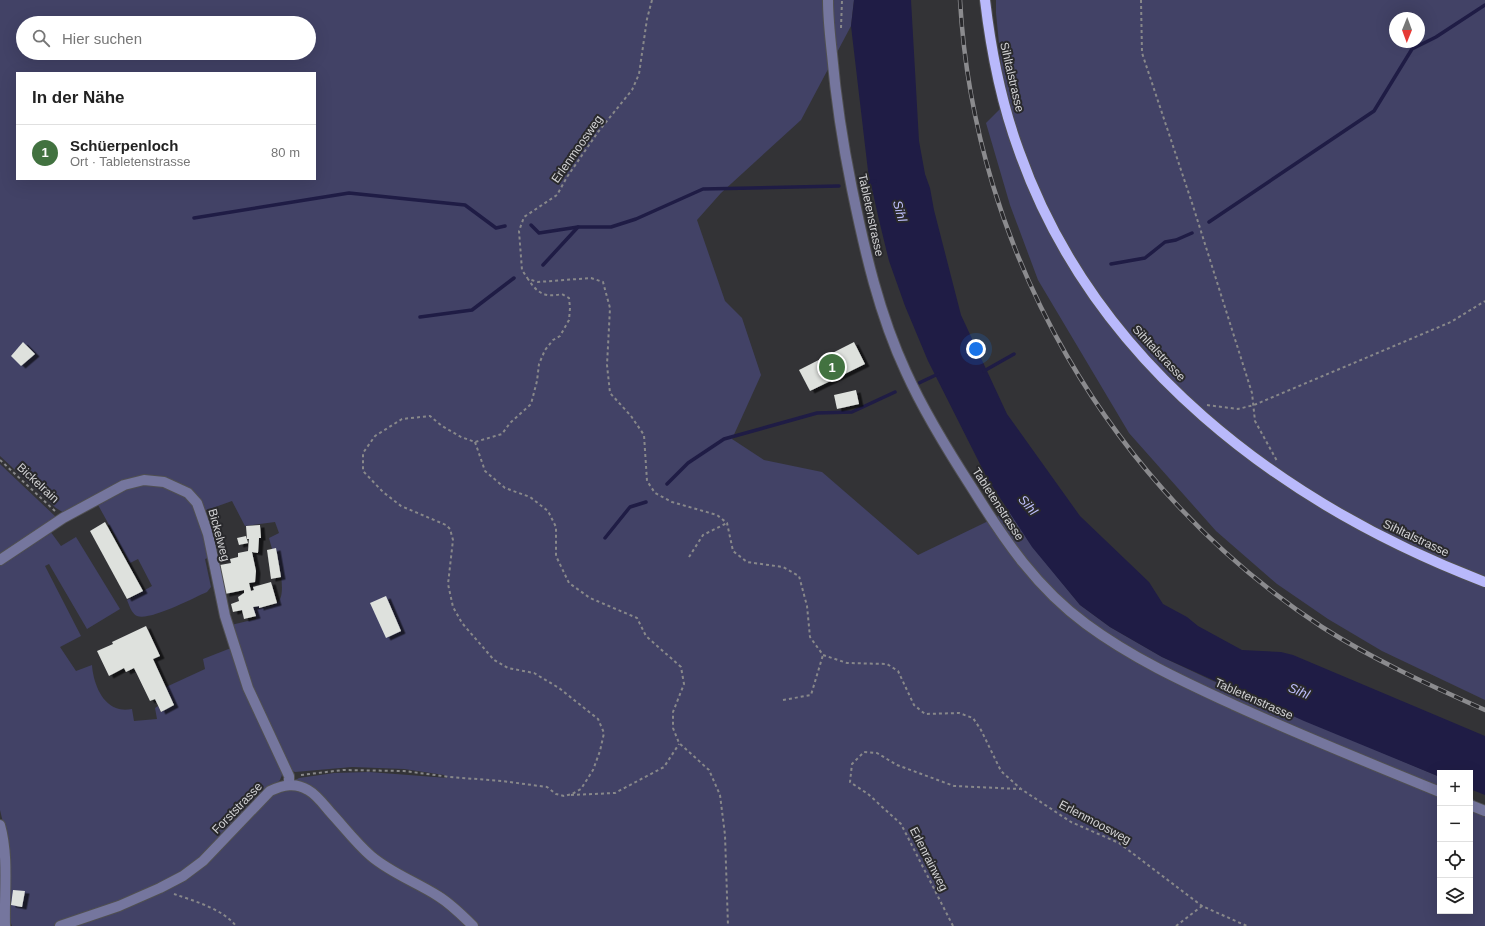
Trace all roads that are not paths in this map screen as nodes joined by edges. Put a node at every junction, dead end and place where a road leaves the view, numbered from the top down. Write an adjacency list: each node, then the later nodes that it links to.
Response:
1 (828, 0): 6 (street, Tabletenstrasse)
2 (985, 0): 4 (main road, Sihltalstrasse)
3 (0, 560): 5 (street, Bickelweg)
4 (1485, 582)
5 (289, 785): 11 (street, Forststrasse); 12 (street)
6 (1437, 791)
7 (1472, 806): 8 (street)
8 (1485, 811)
9 (0, 825): 10 (street)
10 (5, 926)
11 (60, 926)
12 (473, 926)

